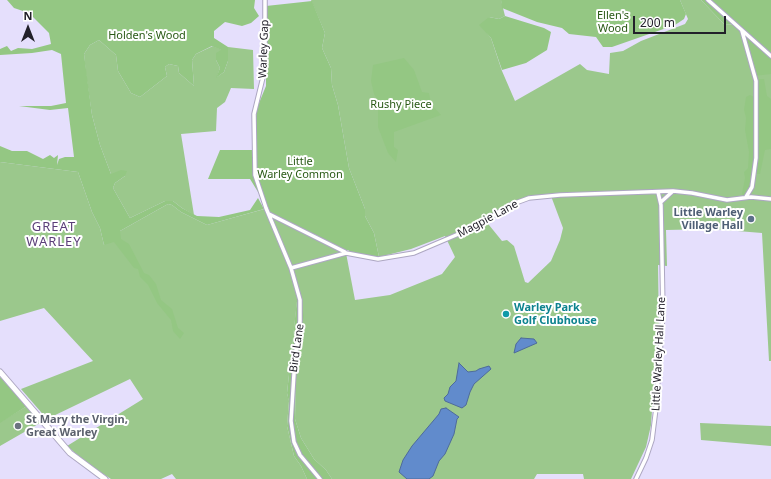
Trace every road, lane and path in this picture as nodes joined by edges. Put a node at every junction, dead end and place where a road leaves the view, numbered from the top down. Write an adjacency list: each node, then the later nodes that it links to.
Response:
1 (265, 0): 12 (street, Warley Gap)
2 (708, 0): 3 (street)
3 (742, 31): 4 (street); 5 (street)
4 (771, 56)
5 (751, 189): 8 (street); 9 (street)
6 (658, 192): 7 (street, Magpie Lane); 11 (street, Little Warley Hall Lane); 13 (street, Magpie Lane)
7 (673, 192): 9 (street, Magpie Lane); 11 (street)
8 (756, 196): 9 (street, Magpie Lane); 10 (street, Magpie Lane)
9 (746, 197)
10 (771, 199)
11 (661, 202): 18 (street, Little Warley Hall Lane)
12 (269, 214): 13 (street, Magpie Lane); 14 (street, Bird Lane)
13 (346, 253): 14 (street, Magpie Lane)
14 (292, 268): 17 (street, Bird Lane)
15 (0, 372): 16 (main road)
16 (105, 479)
17 (320, 479)
18 (636, 479)

